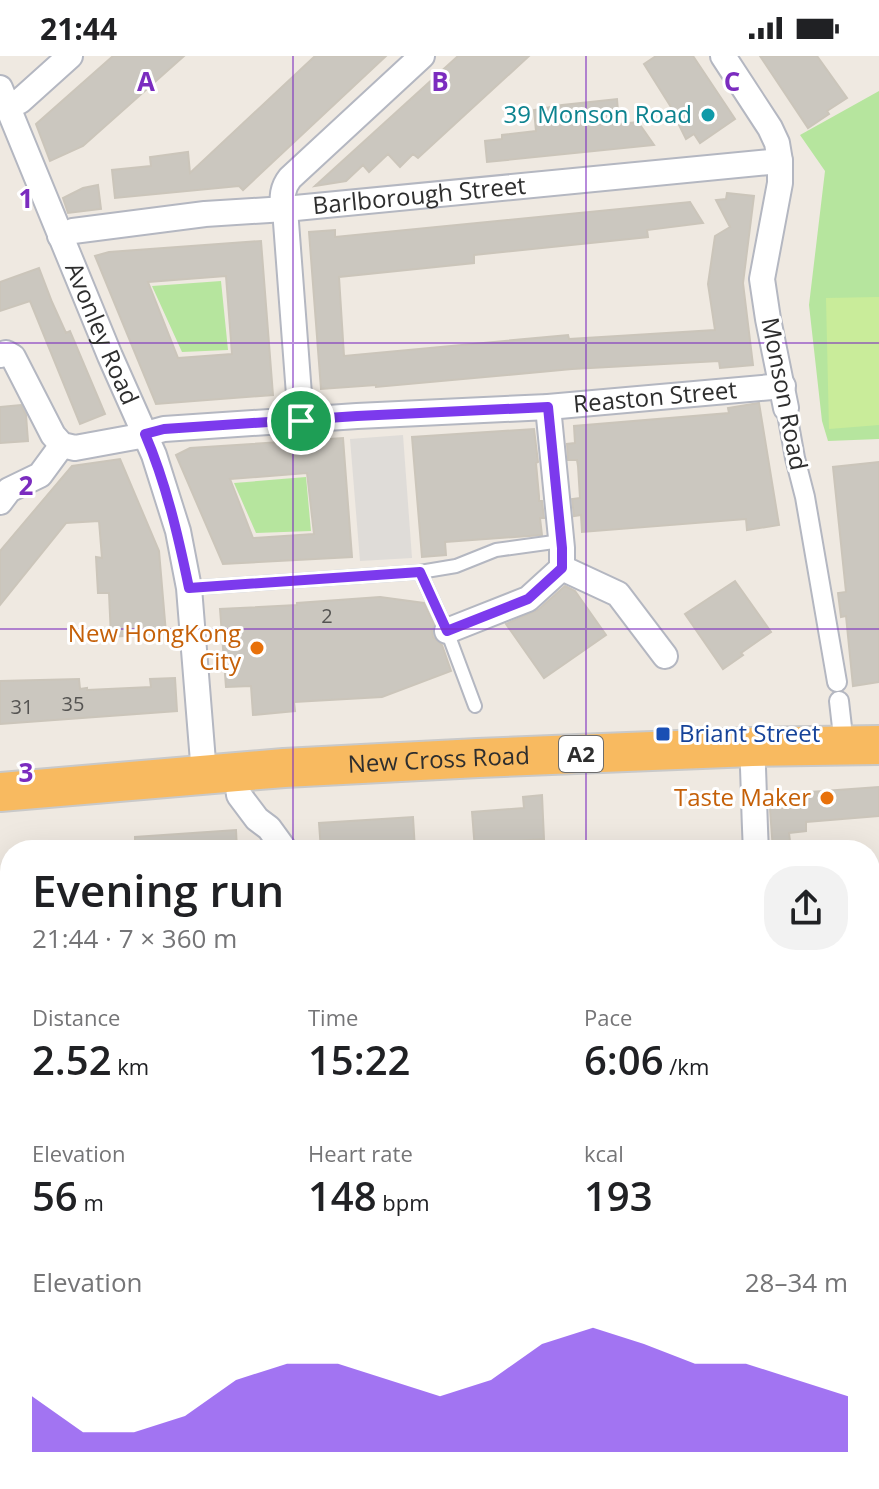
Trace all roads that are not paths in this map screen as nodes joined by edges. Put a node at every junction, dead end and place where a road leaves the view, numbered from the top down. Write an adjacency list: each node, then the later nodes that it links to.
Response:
1 (70, 56): 4 (street)
2 (422, 56): 6 (street)
3 (723, 56): 5 (street, Monson Road)
4 (6, 114): 7 (street, Avonley Road)
5 (780, 161): 6 (street, Barlborough Street); 9 (street, Monson Road)
6 (284, 210): 7 (street, Barlborough Street); 11 (street)
7 (60, 236): 12 (street, Avonley Road)
8 (0, 355): 13 (street)
9 (785, 397): 10 (street, Reaston Street); 22 (street, Monson Road)
10 (548, 407): 11 (street, Reaston Street); 15 (street)
11 (301, 421): 12 (street, Reaston Street)
12 (145, 434): 13 (street, Reaston Street); 18 (street, Avonley Road)
13 (62, 445): 14 (street)
14 (0, 502)
15 (561, 541): 16 (street); 17 (lane)
16 (562, 568): 19 (street); 20 (street)
17 (420, 572): 18 (lane); 19 (lane)
18 (189, 588): 24 (street, Avonley Road)
19 (447, 631): 21 (lane)
20 (665, 656)
21 (475, 706)
22 (861, 745): 23 (highway, New Cross Road / A2)
23 (752, 747): 24 (highway, New Cross Road / A2); 27 (street)
24 (220, 773): 25 (highway, New Cross Road / A2); 26 (street, Avonley Road)
25 (0, 792)
26 (278, 840)
27 (755, 840)

